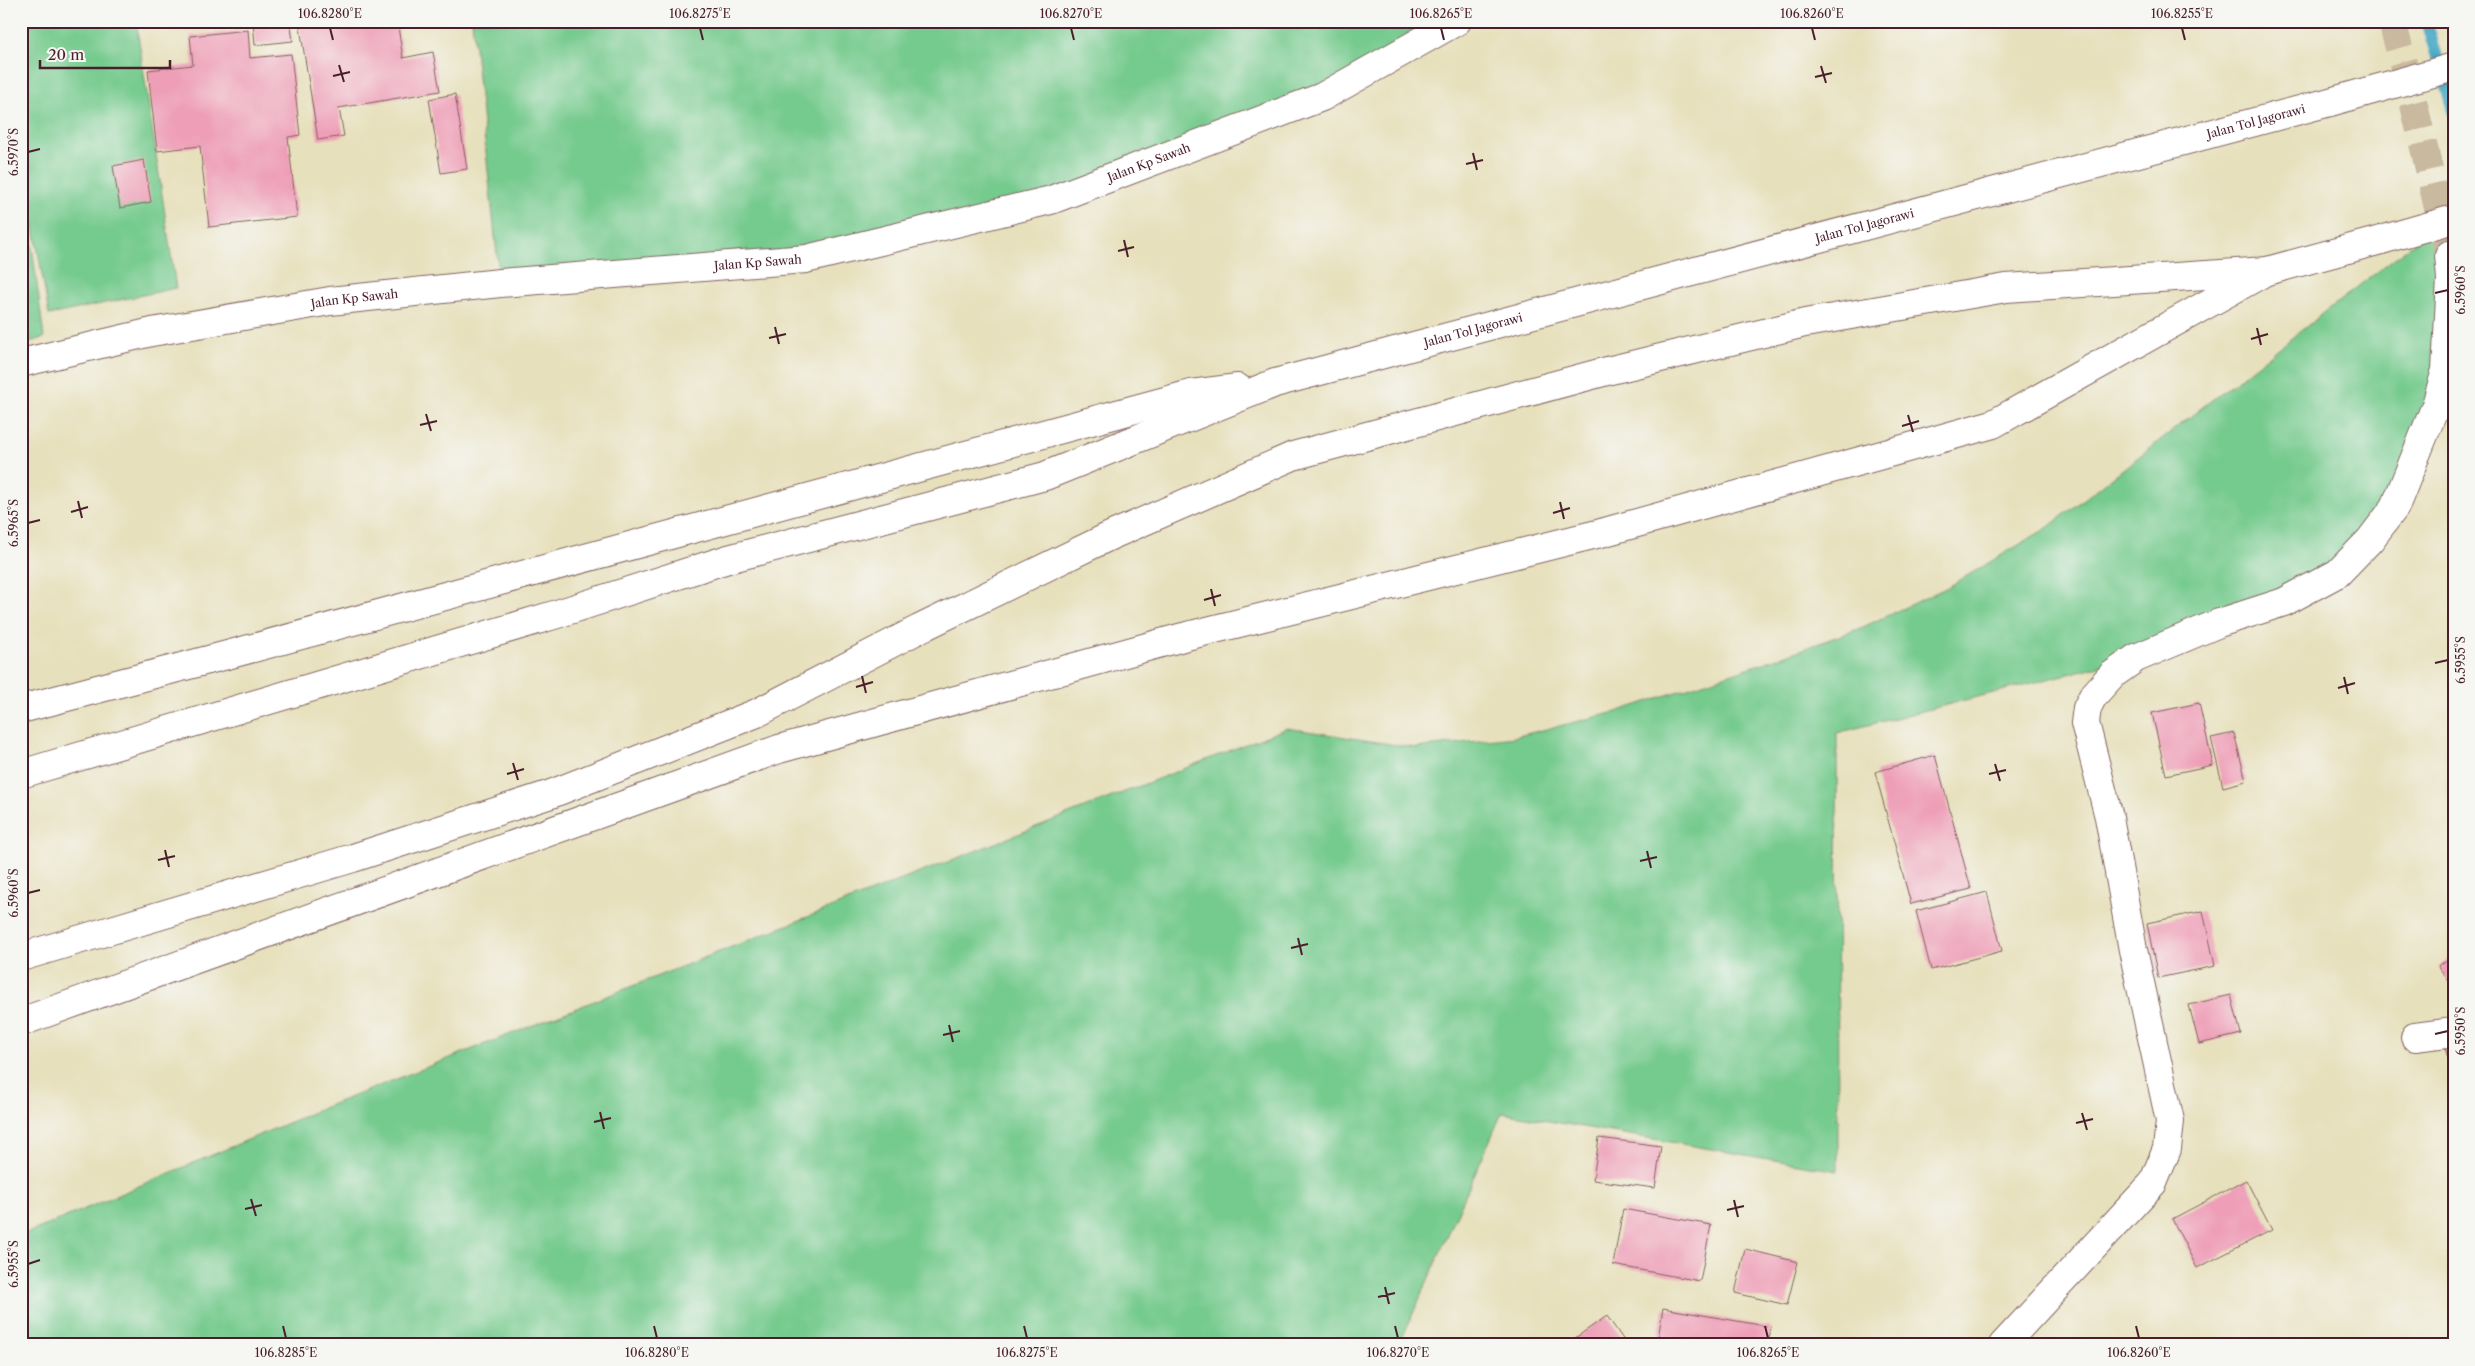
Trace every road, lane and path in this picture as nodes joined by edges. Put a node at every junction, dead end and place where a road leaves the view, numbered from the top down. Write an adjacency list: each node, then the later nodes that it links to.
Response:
1 (1456, 21): 6 (main road, Jalan Kp Sawah)
2 (2454, 67): 7 (main road, Jalan Tol Jagorawi, bridge)
3 (2454, 219): 5 (main road, bridge)
4 (2449, 255): 14 (main road)
5 (2267, 271): 10 (main road); 11 (main road)
6 (21, 363)
7 (1275, 383): 8 (main road); 9 (main road)
8 (21, 709)
9 (21, 774)
10 (21, 957)
11 (21, 1022)
12 (2454, 1032): 13 (main road)
13 (2415, 1037)
14 (2003, 1345)

